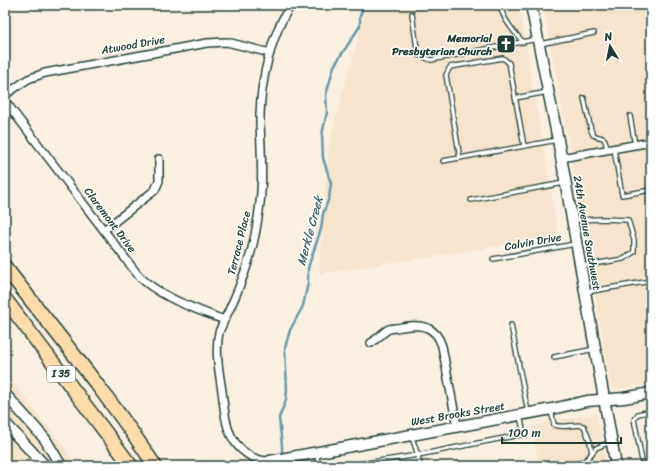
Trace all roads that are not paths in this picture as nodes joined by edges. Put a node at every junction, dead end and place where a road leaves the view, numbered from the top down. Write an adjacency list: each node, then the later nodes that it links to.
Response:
1 (291, 5): 8 (street, Terrace Place)
2 (500, 5): 7 (lane)
3 (531, 5): 6 (main road, 24th Avenue Southwest)
4 (412, 14): 7 (lane)
5 (594, 33): 6 (lane)
6 (538, 41): 7 (lane); 9 (main road, 24th Avenue Southwest)
7 (523, 42)
8 (270, 53): 10 (street, Atwood Drive); 36 (street, Terrace Place)
9 (548, 92): 11 (lane); 15 (main road, 24th Avenue Southwest)
10 (5, 95)
11 (515, 98): 18 (lane); 20 (lane)
12 (584, 98): 19 (lane)
13 (5, 101): 28 (street, Claremont Drive)
14 (630, 116): 17 (lane)
15 (558, 140): 18 (lane); 21 (main road, 24th Avenue Southwest)
16 (651, 142): 17 (street)
17 (635, 144): 19 (street)
18 (524, 146): 20 (lane)
19 (610, 149): 21 (street); 25 (lane)
20 (460, 158): 23 (lane)
21 (561, 158): 24 (main road, 24th Avenue Southwest)
22 (159, 159): 28 (street)
23 (443, 161)
24 (566, 183): 26 (lane); 27 (main road, 24th Avenue Southwest)
25 (651, 190)
26 (470, 200)
27 (572, 220): 29 (main road, 24th Avenue Southwest); 31 (lane)
28 (104, 230): 36 (street, Claremont Drive)
29 (576, 244): 30 (lane, Calvin Drive); 31 (main road, 24th Avenue Southwest)
30 (493, 259)
31 (580, 266): 34 (main road, 24th Avenue Southwest)
32 (5, 268): 60 (highway, I 35)
33 (651, 281): 34 (lane)
34 (585, 292): 39 (main road, 24th Avenue Southwest)
35 (5, 299): 51 (highway, I 35)
36 (224, 320): 55 (street, Terrace Place)
37 (511, 325): 46 (lane)
38 (372, 343): 48 (street)
39 (595, 349): 40 (lane); 43 (main road, 24th Avenue Southwest)
40 (554, 357)
41 (651, 393): 43 (main road, West Brooks Street)
42 (5, 394): 57 (main road)
43 (604, 399): 44 (main road, West Brooks Street); 50 (main road, 24th Avenue Southwest)
44 (550, 409): 46 (main road, West Brooks Street); 53 (lane)
45 (651, 411): 66 (lane)
46 (524, 414): 48 (main road, West Brooks Street); 54 (lane)
47 (5, 423): 56 (main road)
48 (457, 426): 49 (main road, West Brooks Street)
49 (411, 434): 52 (main road, West Brooks Street); 54 (lane)
50 (611, 441): 53 (lane); 65 (main road, 24th Avenue Southwest)
51 (119, 449): 58 (highway); 59 (highway, I 35)
52 (317, 452): 55 (main road, West Brooks Street); 61 (lane)
53 (592, 453): 64 (lane)
54 (418, 455): 62 (lane); 63 (lane)
55 (270, 460)
56 (45, 466)
57 (61, 466)
58 (124, 466)
59 (131, 466)
60 (155, 466)
61 (318, 466)
62 (347, 466)
63 (420, 466)
64 (569, 466)
65 (616, 466)
66 (643, 466)

